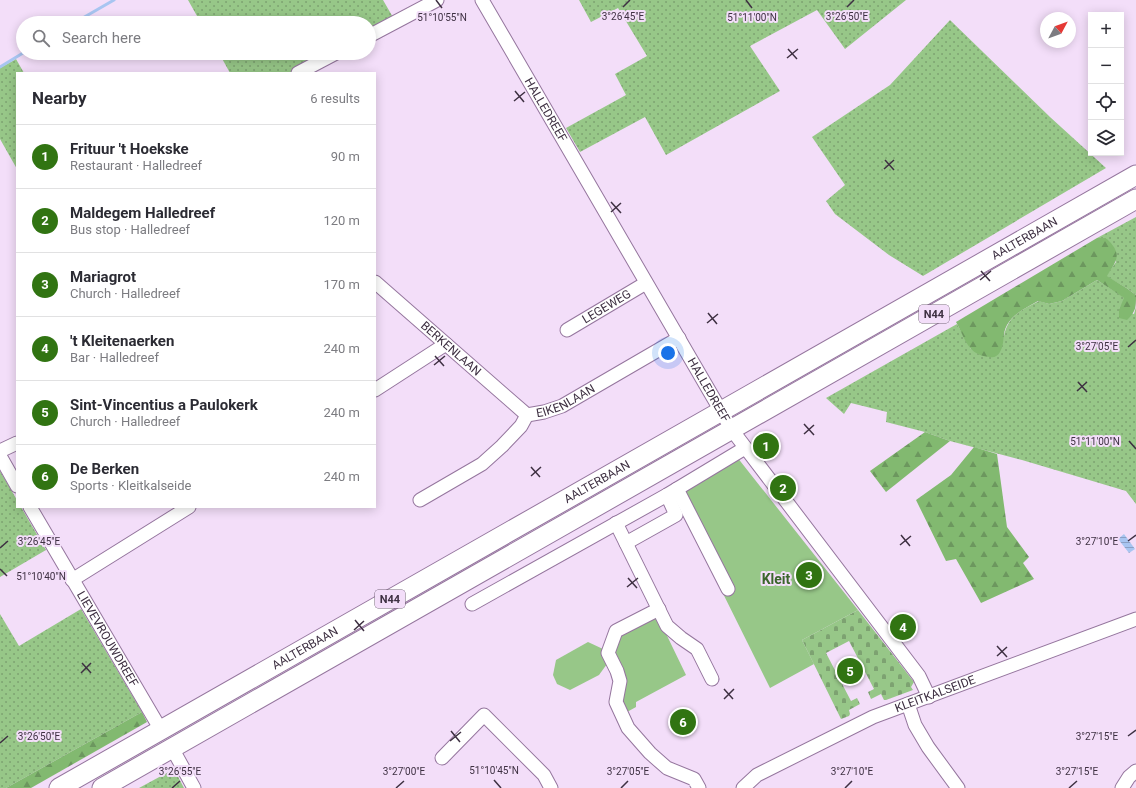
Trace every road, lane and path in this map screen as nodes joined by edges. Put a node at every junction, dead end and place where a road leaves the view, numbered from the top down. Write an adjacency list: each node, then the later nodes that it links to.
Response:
1 (437, 0): 3 (street)
2 (482, 0): 9 (street, HALLEDREEF)
3 (376, 32)
4 (323, 60): 5 (street)
5 (300, 72)
6 (1136, 175): 14 (highway, AALTERBAAN / N44)
7 (1136, 199): 16 (highway, AALTERBAAN / N44)
8 (376, 283): 12 (street, BERKENLAAN)
9 (646, 283): 10 (street, LEGEWEG); 11 (street, HALLEDREEF)
10 (566, 330)
11 (679, 338): 14 (street, HALLEDREEF); 15 (street, EIKENLAAN)
12 (446, 344): 13 (street); 15 (street, BERKENLAAN)
13 (376, 389)
14 (721, 411): 16 (street, HALLEDREEF); 36 (highway, AALTERBAAN / N44)
15 (527, 415): 23 (street, EIKENLAAN)
16 (732, 430): 18 (street, HALLEDREEF); 37 (highway, AALTERBAAN / N44)
17 (16, 443): 19 (street)
18 (745, 448): 22 (street); 34 (street, HALLEDREEF)
19 (0, 451)
20 (0, 456): 21 (street)
21 (16, 484)
22 (672, 492): 26 (street); 27 (street); 29 (street)
23 (420, 500)
24 (31, 508): 28 (street, LIEVEVROUWDREEF)
25 (187, 508): 28 (street)
26 (616, 523): 27 (street); 30 (street)
27 (626, 543): 31 (street)
28 (72, 580): 36 (street, LIEVEVROUWDREEF)
29 (728, 590)
30 (472, 604)
31 (659, 609): 33 (street); 45 (street)
32 (1136, 619): 34 (street, KLEITKALSEIDE)
33 (712, 678)
34 (929, 697): 35 (street, KLEITKALSEIDE)
35 (908, 704): 40 (street, KLEITKALSEIDE); 46 (street)
36 (161, 730): 41 (highway, AALTERBAAN / N44)
37 (172, 748): 42 (highway, AALTERBAAN / N44); 43 (street)
38 (442, 758): 44 (street)
39 (1136, 771): 47 (street)
40 (746, 787)
41 (59, 788)
42 (102, 788)
43 (194, 788)
44 (551, 788)
45 (699, 788)
46 (959, 788)
47 (1122, 788)

